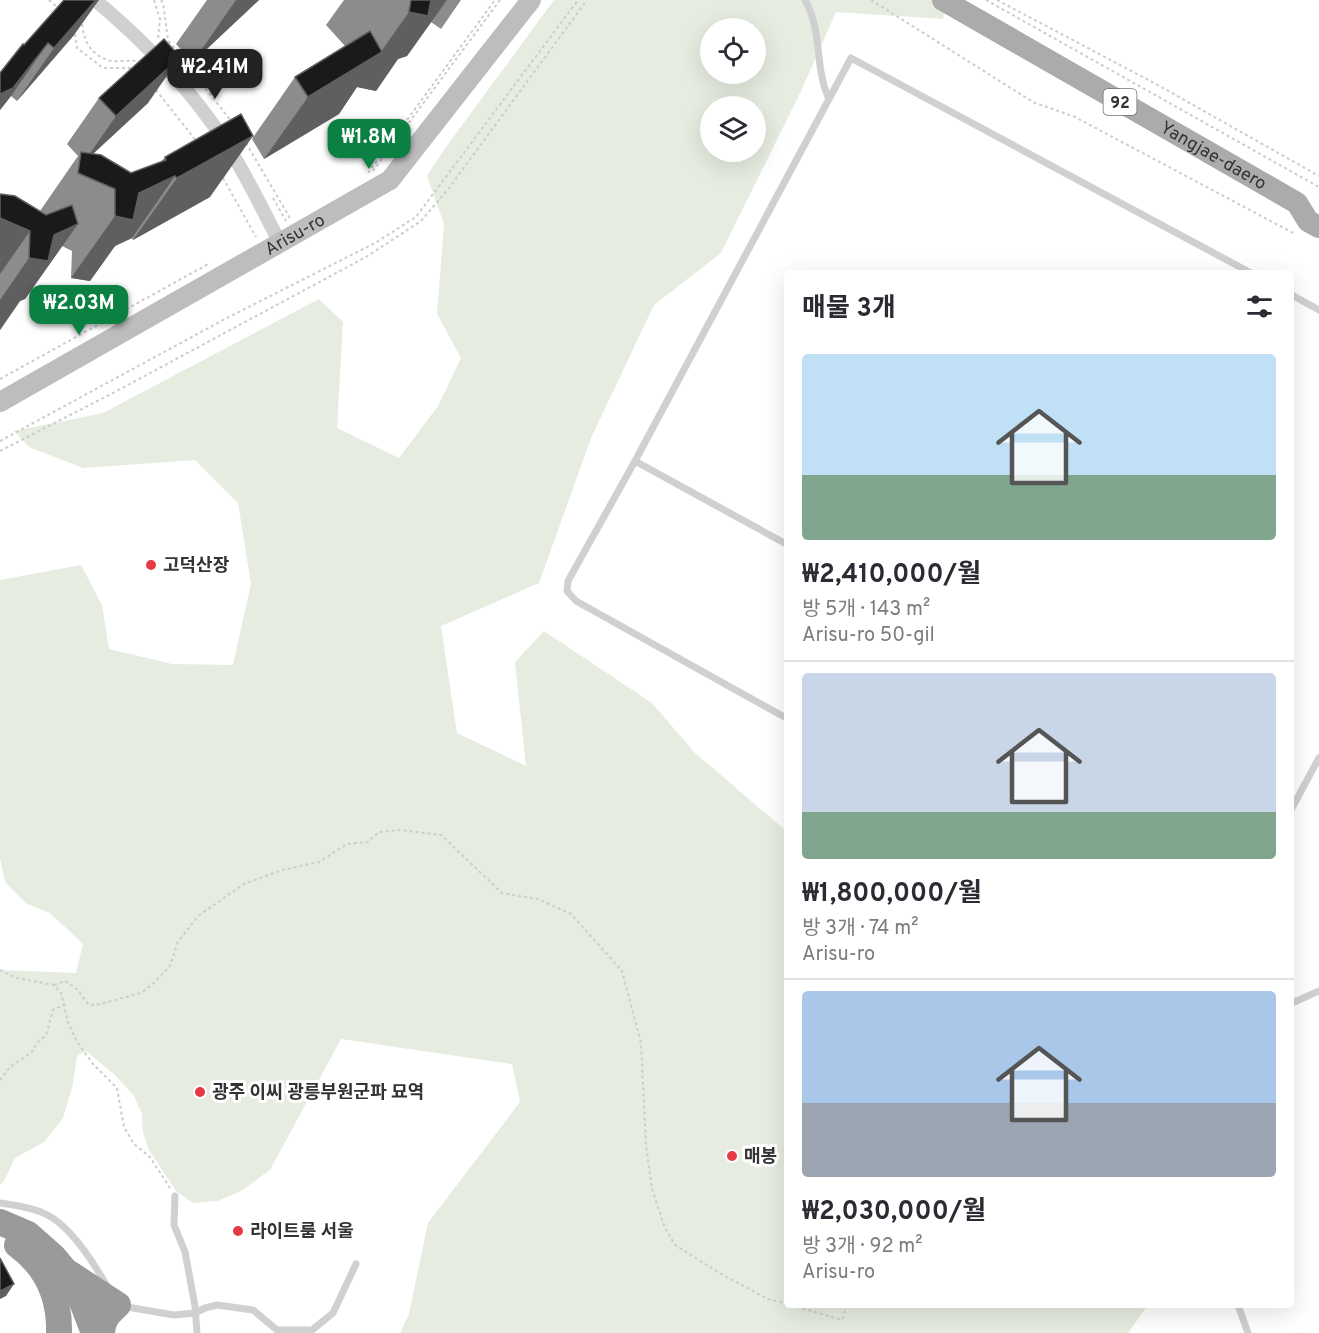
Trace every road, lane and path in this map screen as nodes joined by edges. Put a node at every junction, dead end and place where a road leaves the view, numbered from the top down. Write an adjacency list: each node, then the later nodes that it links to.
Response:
1 (49, 0): 12 (path)
2 (95, 0): 29 (street)
3 (161, 0): 19 (path)
4 (531, 0): 29 (main road, Arisu-ro)
5 (578, 0): 34 (path)
6 (587, 0): 35 (path)
7 (805, 0): 18 (lane)
8 (871, 0): 27 (path)
9 (943, 0): 25 (main road, Yangjae-daero / 92)
10 (986, 0): 24 (path)
11 (997, 0): 23 (path)
12 (64, 13)
13 (82, 23): 15 (path)
14 (74, 29): 16 (path)
15 (144, 63)
16 (139, 68)
17 (154, 86): 21 (path)
18 (829, 99): 30 (lane); 36 (lane)
19 (237, 128)
20 (243, 138): 26 (path)
21 (198, 143)
22 (218, 171): 28 (path)
23 (1319, 176)
24 (1319, 187)
25 (1308, 203): 27 (main road, Yangjae-daero / 92)
26 (290, 218)
27 (1309, 232)
28 (256, 237)
29 (280, 243): 33 (main road, Arisu-ro)
30 (1245, 270)
31 (1294, 296): 32 (lane)
32 (1319, 310)
33 (0, 402)
34 (0, 441)
35 (0, 451)
36 (634, 461): 37 (lane); 38 (lane)
37 (784, 543)
38 (784, 717)
39 (1319, 758): 40 (lane)
40 (1294, 804)
41 (0, 970): 42 (path)
42 (54, 985): 45 (path); 53 (path)
43 (1319, 991): 44 (lane)
44 (1294, 1002)
45 (65, 1004): 46 (path); 47 (path)
46 (0, 1080)
47 (175, 1196): 58 (lane)
48 (0, 1203): 54 (lane)
49 (0, 1222): 52 (highway)
50 (0, 1238): 60 (highway)
51 (356, 1264): 59 (lane)
52 (66, 1271): 54 (highway); 61 (highway)
53 (784, 1304)
54 (118, 1305): 58 (lane); 62 (highway)
55 (800, 1308): 56 (path)
56 (846, 1308)
57 (1239, 1308): 64 (lane)
58 (195, 1314): 59 (lane); 63 (lane)
59 (276, 1331)
60 (59, 1333)
61 (94, 1333)
62 (102, 1333)
63 (197, 1333)
64 (1248, 1333)

